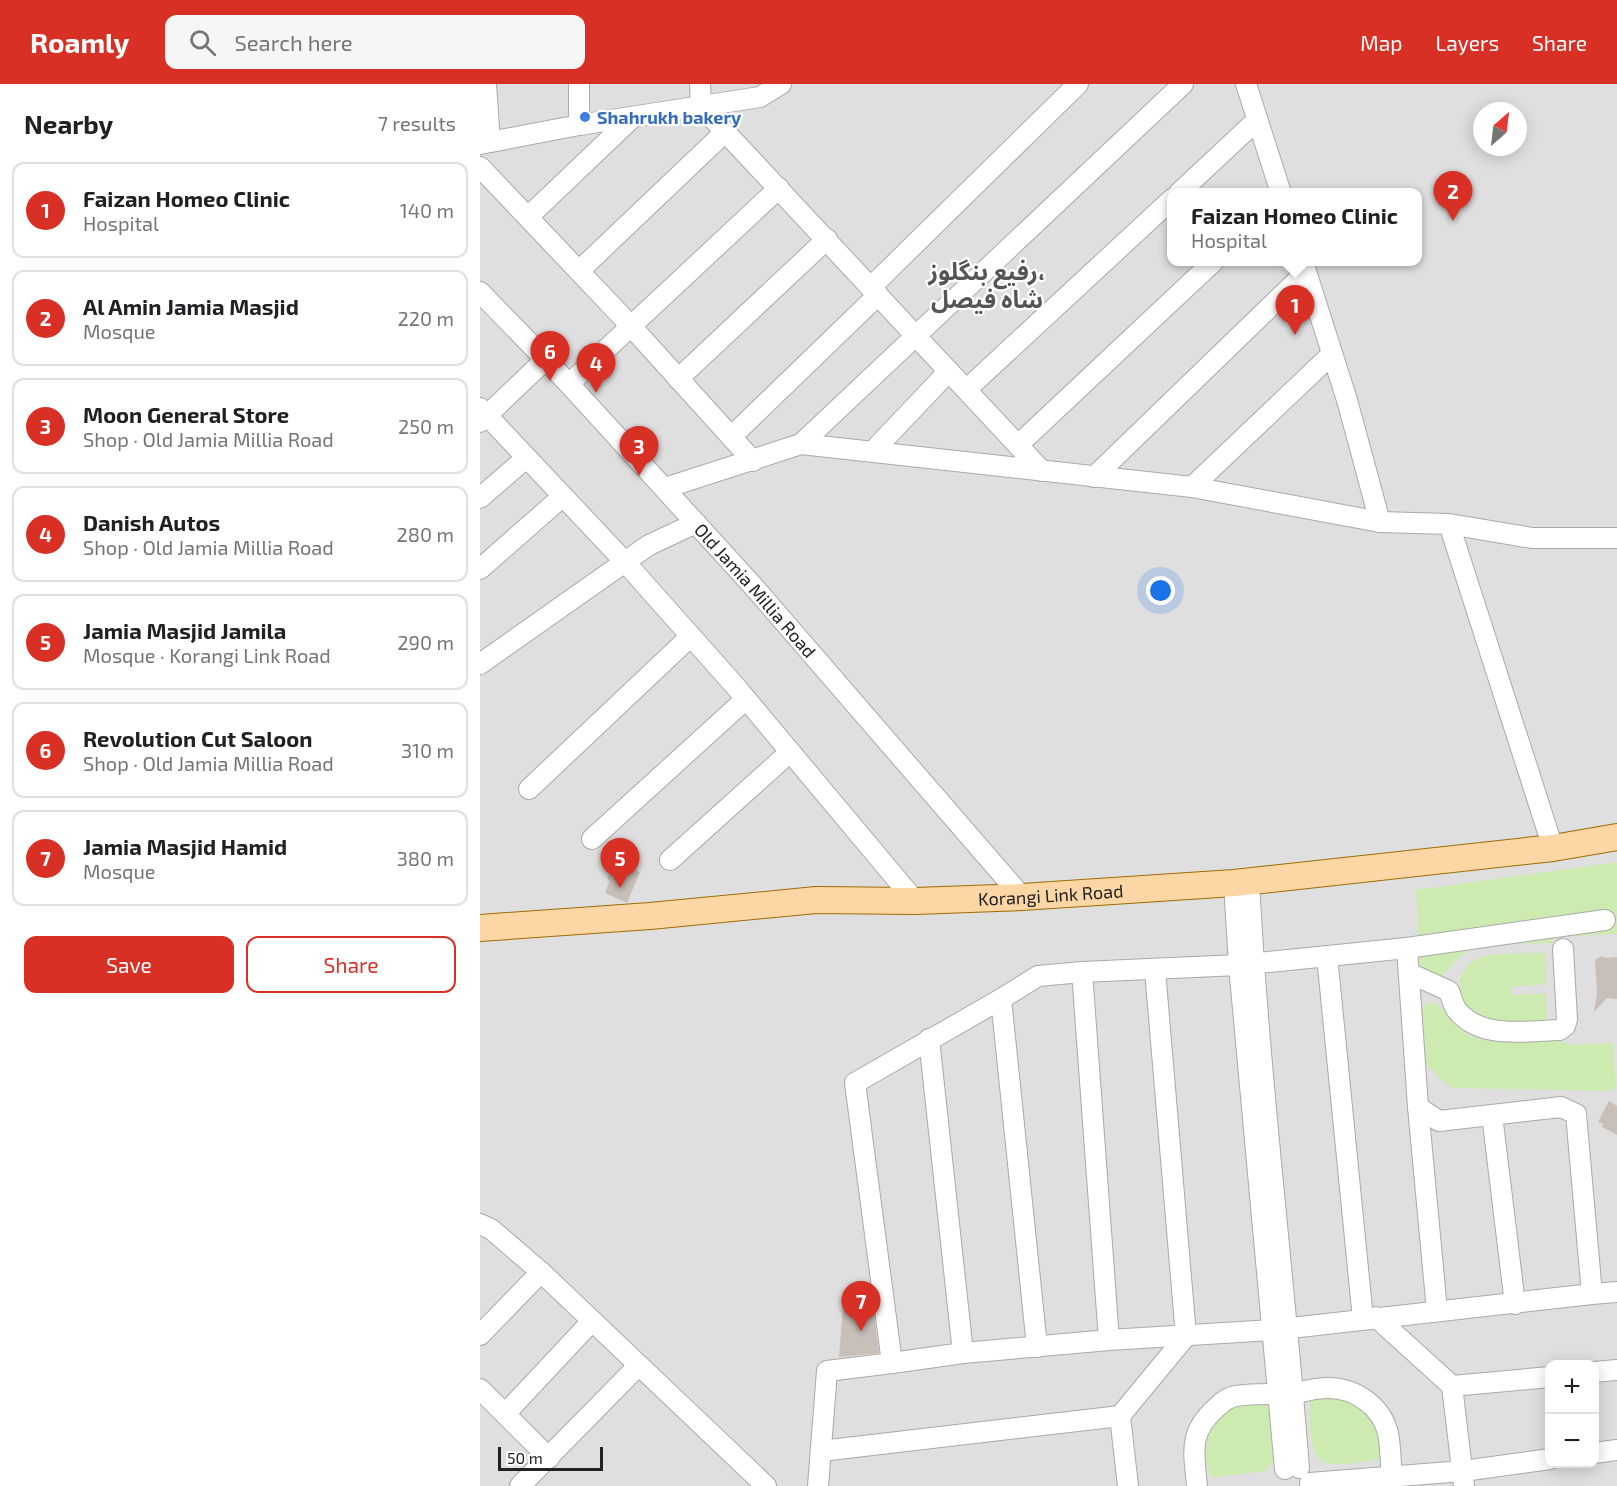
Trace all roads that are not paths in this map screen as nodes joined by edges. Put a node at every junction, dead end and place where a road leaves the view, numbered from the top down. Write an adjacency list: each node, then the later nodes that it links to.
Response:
1 (486, 84): 13 (street)
2 (579, 84): 11 (street)
3 (700, 84): 8 (street)
4 (781, 84): 8 (street)
5 (1078, 84): 24 (street)
6 (1183, 84): 27 (street)
7 (1246, 84): 10 (street)
8 (701, 106): 9 (street); 12 (street)
9 (633, 117): 11 (street); 19 (street)
10 (1257, 120): 16 (street); 17 (street)
11 (579, 125): 13 (street)
12 (725, 132): 15 (street); 23 (street)
13 (485, 143)
14 (480, 167): 19 (street)
15 (779, 188): 20 (street); 26 (street)
16 (1183, 188)
17 (1280, 188)
18 (1167, 204): 33 (street)
19 (528, 217): 23 (street)
20 (827, 239): 24 (street); 31 (street)
21 (1208, 266): 37 (street)
22 (1304, 267): 28 (street); 42 (street)
23 (579, 271): 26 (street)
24 (874, 291): 27 (street); 35 (street)
25 (480, 292): 29 (street, Old Jamia Millia Road)
26 (630, 325): 31 (street); 32 (street)
27 (915, 334): 30 (street); 36 (street)
28 (1332, 354): 43 (street); 47 (street)
29 (545, 360): 32 (street, Old Jamia Millia Road); 34 (street)
30 (949, 370): 33 (street); 38 (street)
31 (678, 379): 35 (street)
32 (569, 384): 44 (street, Old Jamia Millia Road)
33 (967, 389): 37 (street)
34 (482, 416): 39 (street)
35 (731, 436): 40 (street)
36 (801, 444): 38 (street); 40 (street)
37 (1018, 445): 41 (street)
38 (873, 451): 41 (street)
39 (526, 458): 45 (street); 46 (street)
40 (753, 461): 44 (street)
41 (1042, 471): 42 (street)
42 (1094, 477): 43 (street)
43 (1192, 487): 47 (street)
44 (665, 488): 48 (street, Old Jamia Millia Road)
45 (562, 497): 51 (street); 52 (street)
46 (480, 498)
47 (1380, 522): 49 (street)
48 (696, 523): 51 (street); 63 (street, Old Jamia Millia Road)
49 (1449, 524): 50 (street); 60 (street)
50 (1617, 538)
51 (625, 562): 53 (street); 54 (street)
52 (480, 569)
53 (691, 636): 55 (street); 57 (street)
54 (480, 663)
55 (746, 699): 56 (street); 59 (street)
56 (790, 752): 61 (street); 64 (street)
57 (529, 789)
58 (1617, 837): 60 (main road, Korangi Link Road)
59 (592, 838)
60 (1553, 848): 62 (main road, Korangi Link Road)
61 (670, 860)
62 (1242, 882): 63 (main road, Korangi Link Road); 70 (street)
63 (1022, 897): 64 (main road, Korangi Link Road)
64 (915, 901): 66 (main road, Korangi Link Road)
65 (1605, 920): 67 (street)
66 (480, 928)
67 (1407, 948): 69 (street); 73 (street)
68 (1563, 949): 73 (street)
69 (1327, 956): 70 (street); 84 (street)
70 (1246, 964): 71 (street); 86 (street)
71 (1155, 970): 72 (street); 88 (street)
72 (1083, 972): 74 (street); 89 (street)
73 (1409, 973): 76 (street)
74 (1001, 999): 75 (street); 90 (street)
75 (929, 1039): 91 (street); 92 (street)
76 (1418, 1107): 77 (street); 83 (street)
77 (1492, 1115): 81 (street); 82 (street)
78 (484, 1231): 79 (street)
79 (541, 1272): 85 (street); 87 (street)
80 (1617, 1292): 81 (street)
81 (1592, 1294): 82 (street)
82 (1515, 1304): 83 (street)
83 (1437, 1311): 84 (street)
84 (1370, 1318): 86 (street); 97 (street)
85 (592, 1321): 93 (street); 100 (street)
86 (1280, 1329): 88 (street); 99 (street)
87 (480, 1335)
88 (1186, 1336): 89 (street); 101 (street)
89 (1109, 1340): 90 (street)
90 (1037, 1347): 91 (street)
91 (963, 1353): 92 (street)
92 (892, 1363): 103 (street)
93 (638, 1366): 105 (street); 107 (street)
94 (1617, 1370): 95 (street)
95 (1599, 1372)
96 (1545, 1377): 97 (street)
97 (1452, 1386): 109 (street)
98 (480, 1389): 100 (street)
99 (1286, 1394): 108 (street); 110 (street); 115 (street)
100 (505, 1414): 105 (street)
101 (1120, 1416): 103 (street); 114 (street)
102 (1617, 1450): 104 (street)
103 (821, 1451): 113 (street)
104 (1599, 1452)
105 (549, 1458): 111 (street)
106 (1545, 1460): 109 (street)
107 (745, 1478): 112 (street)
108 (1296, 1478): 110 (street)
109 (1463, 1479): 110 (street)
110 (1392, 1481)
111 (520, 1486)
112 (766, 1486)
113 (818, 1486)
114 (1128, 1486)
115 (1197, 1486)

